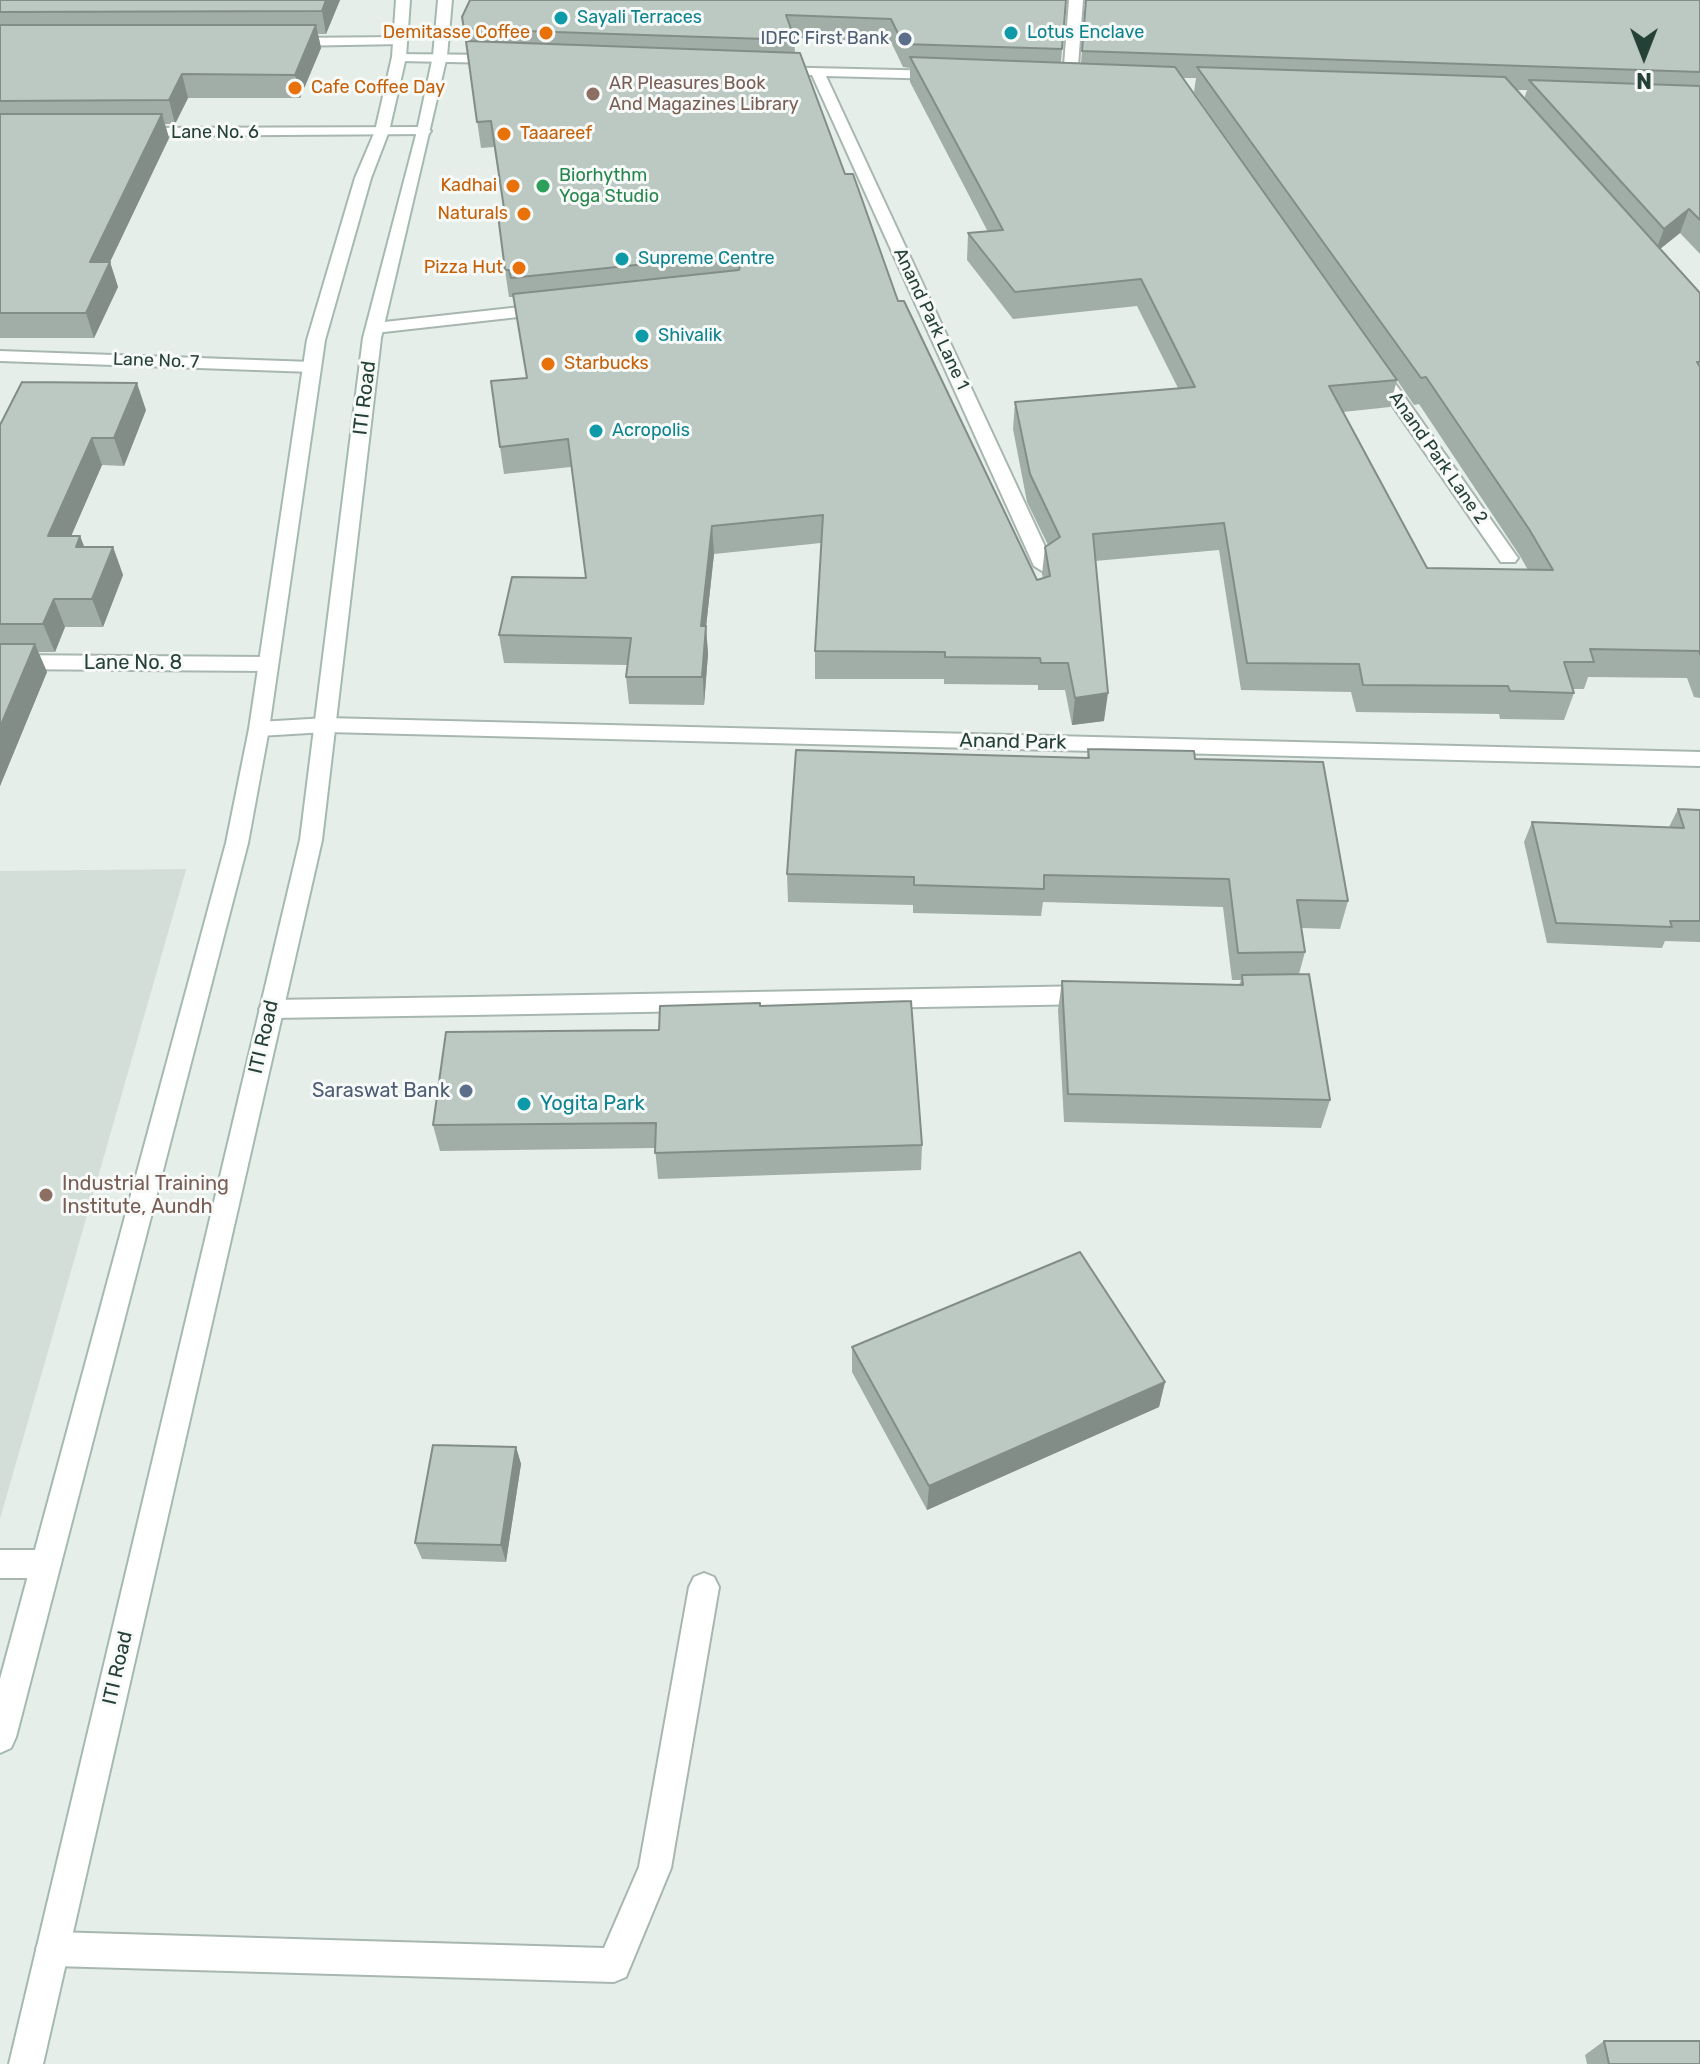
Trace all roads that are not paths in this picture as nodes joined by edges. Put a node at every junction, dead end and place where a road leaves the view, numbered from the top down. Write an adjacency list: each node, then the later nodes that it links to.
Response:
1 (403, 0): 5 (main road)
2 (445, 0): 6 (main road, ITI Road)
3 (1076, 0): 11 (main road)
4 (271, 42): 5 (main road)
5 (399, 49): 6 (main road); 12 (main road)
6 (440, 56): 7 (main road); 13 (main road, ITI Road)
7 (518, 59)
8 (754, 69): 9 (main road)
9 (817, 71): 10 (main road); 21 (main road, Anand Park Lane 1)
10 (959, 76)
11 (1070, 79)
12 (382, 131): 13 (main road, Lane No. 6); 14 (main road, Lane No. 6); 19 (main road)
13 (424, 131): 16 (main road, ITI Road)
14 (123, 132)
15 (562, 308): 16 (main road)
16 (375, 328): 24 (main road, ITI Road)
17 (1365, 352): 20 (main road, Anand Park Lane 2)
18 (0, 356): 19 (main road, Lane No. 7)
19 (312, 367): 23 (main road)
20 (1508, 558)
21 (1044, 566)
22 (0, 662): 23 (main road, Lane No. 8)
23 (267, 664): 25 (main road)
24 (326, 725): 25 (main road, Anand Park); 26 (main road, Anand Park); 28 (main road, ITI Road)
25 (259, 729): 30 (main road)
26 (1700, 759)
27 (1119, 995): 28 (main road)
28 (271, 1009): 33 (main road, ITI Road)
29 (0, 1564): 30 (main road)
30 (46, 1564): 32 (main road)
31 (704, 1587): 33 (main road)
32 (0, 1737)
33 (53, 1949): 34 (main road, ITI Road)
34 (26, 2064)

